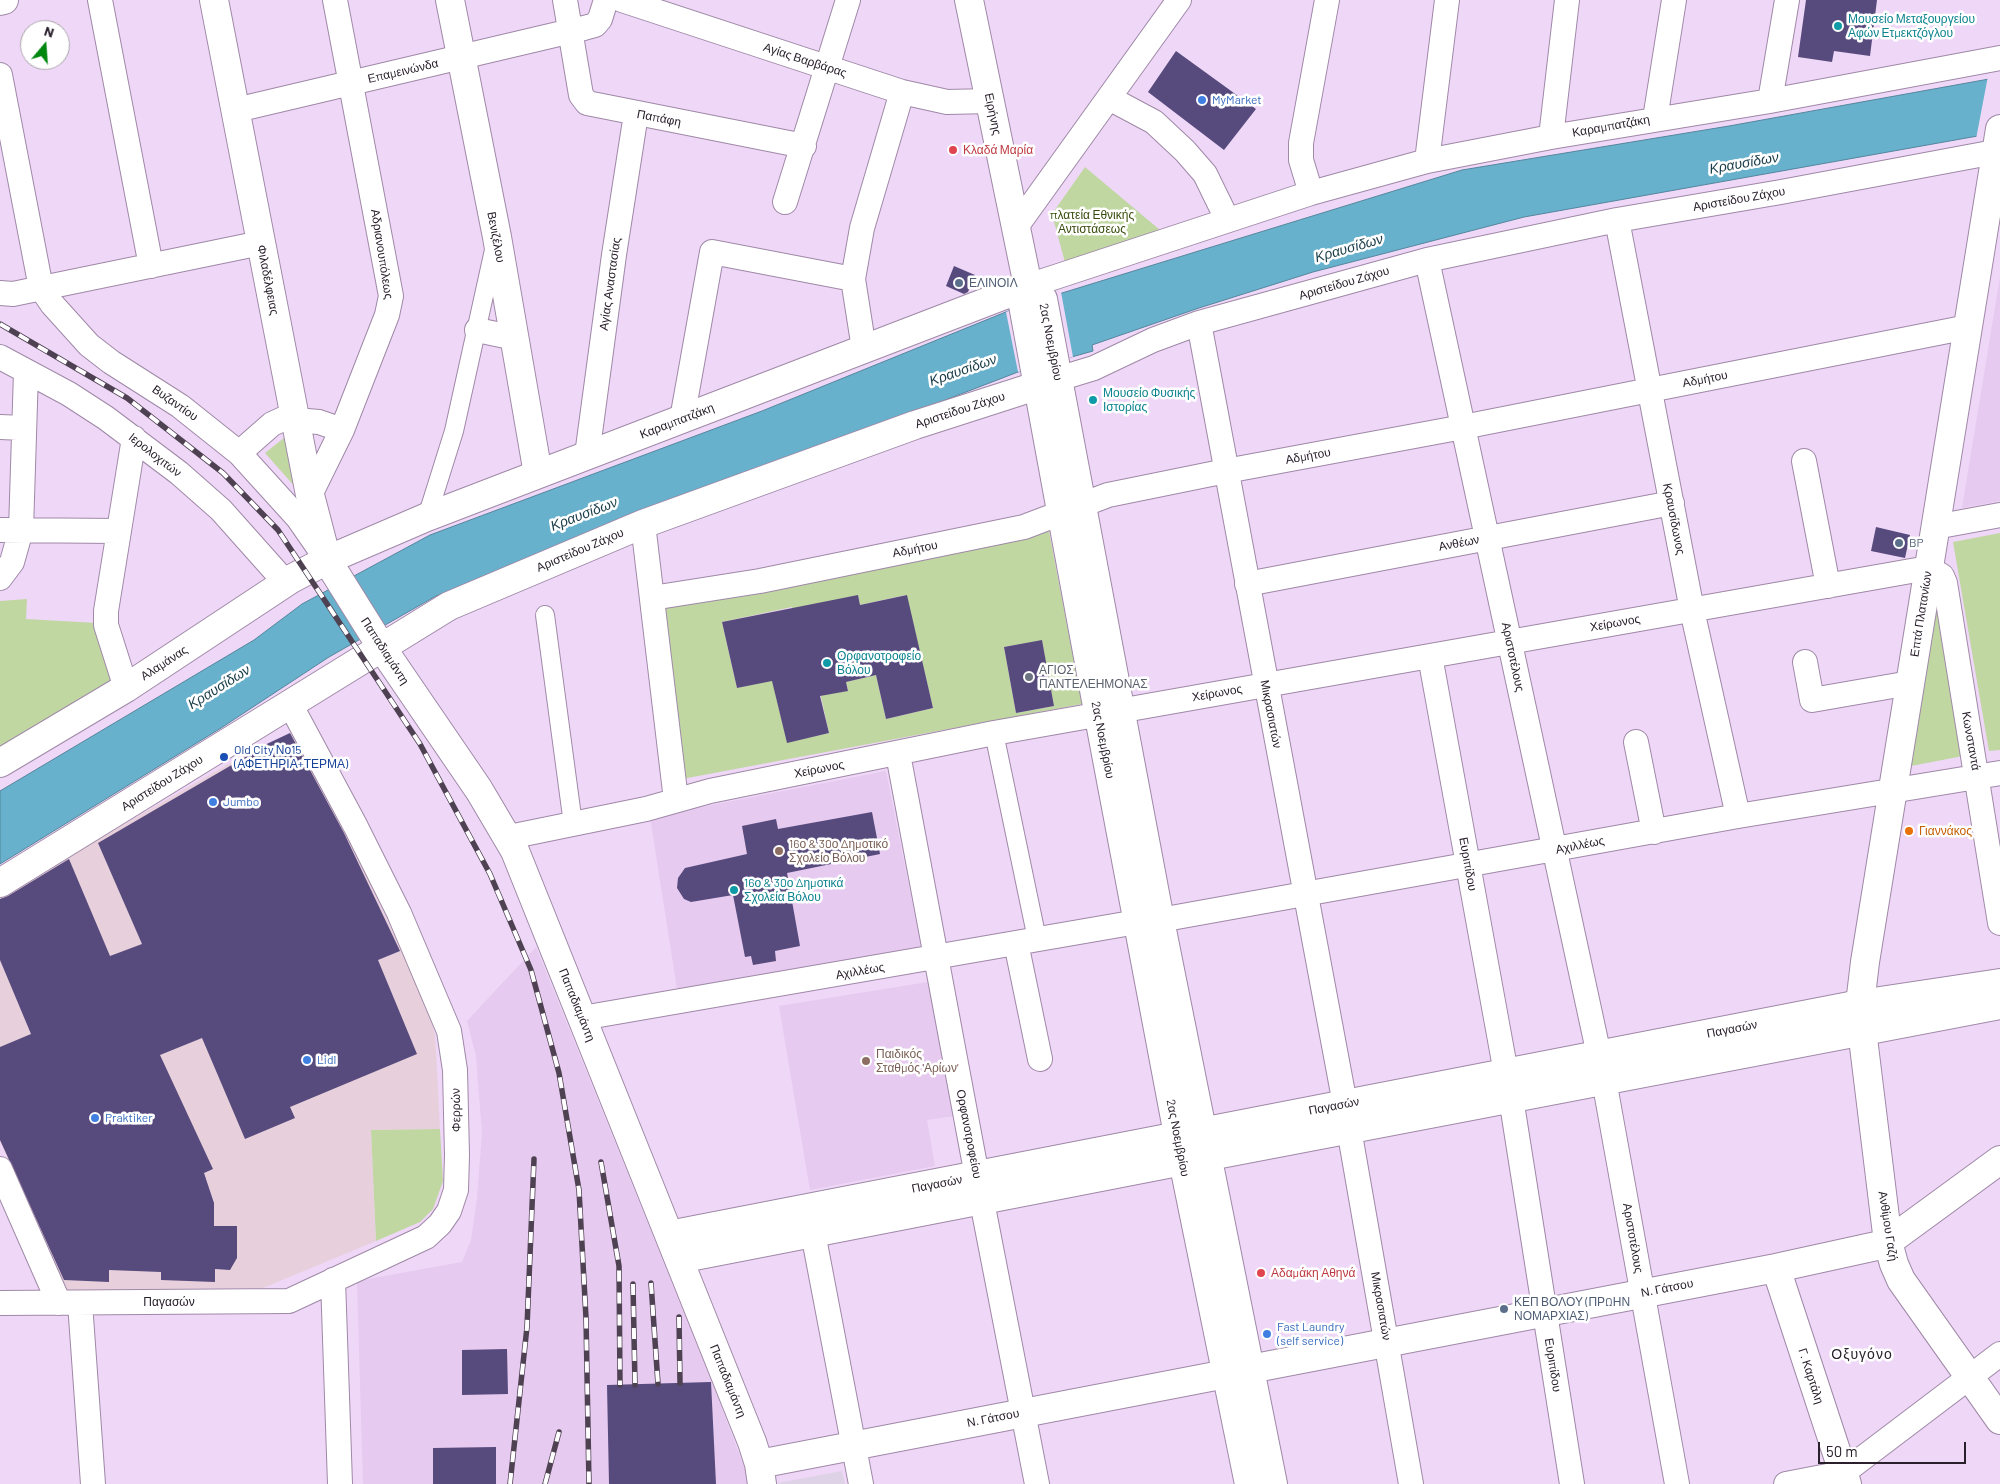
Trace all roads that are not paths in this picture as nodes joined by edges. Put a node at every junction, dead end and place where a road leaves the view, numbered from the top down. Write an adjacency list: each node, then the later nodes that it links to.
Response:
1 (4, 0): 17 (street)
2 (100, 0): 43 (street)
3 (214, 0): 28 (street, Φιλαδέλφειας)
4 (336, 0): 23 (street, Αδριανουπόλεως)
5 (450, 0): 19 (street, Βενιζέλου)
6 (565, 0): 18 (street, Παπάφη)
7 (606, 0): 18 (street, Επαμεινώνδα)
8 (622, 0): 21 (street, Αγίας Βαρβάρας)
9 (848, 0): 21 (street)
10 (969, 0): 26 (street, Ειρήνης)
11 (1178, 0): 25 (street)
12 (1327, 0): 35 (street)
13 (1447, 0): 34 (street)
14 (1567, 0): 31 (street)
15 (1674, 0): 30 (street)
16 (1787, 0): 27 (street)
17 (0, 1)
18 (571, 32): 19 (street, Επαμεινώνδα); 29 (street, Παπάφη)
19 (461, 57): 23 (street, Επαμεινώνδα); 40 (street, Βενιζέλου)
20 (2000, 58): 27 (street, Καραμπατζάκη)
21 (828, 68): 24 (street, Αγίας Βαρβάρας); 33 (street)
22 (0, 75): 45 (street)
23 (352, 83): 28 (street, Επαμεινώνδα); 62 (street, Αδριανουπόλεως)
24 (902, 92): 26 (street, Αγίας Βαρβάρας); 44 (street)
25 (1108, 98): 37 (street); 39 (street)
26 (990, 101): 39 (street, Ειρήνης)
27 (1770, 101): 30 (street, Καραμπατζάκη)
28 (236, 110): 41 (street, Φιλαδέλφειας)
29 (636, 114): 33 (street, Παπάφη); 65 (street, Αγίας Αναστασίας)
30 (1655, 119): 31 (street, Καραμπατζάκη)
31 (1551, 136): 34 (street, Καραμπατζάκη)
32 (1999, 143): 38 (street, Αριστείδου Ζάχου); 49 (street, Επτά Πλατανίων)
33 (804, 146): 36 (street)
34 (1427, 161): 35 (street, Καραμπατζάκη)
35 (1310, 193): 37 (street, Καραμπατζάκη)
36 (785, 202)
37 (1228, 219): 47 (street, Καραμπατζάκη)
38 (1617, 220): 42 (street, Αριστείδου Ζάχου); 56 (street, Κραυσίδωνος)
39 (1016, 227): 47 (street, Ειρήνης)
40 (497, 237): 50 (street); 51 (street, Βενιζέλου)
41 (261, 243): 43 (street); 58 (street, Φιλαδέλφειας)
42 (1427, 260): 48 (street, Αριστείδου Ζάχου); 60 (street, Αριστοτέλους)
43 (152, 266): 45 (street)
44 (852, 279): 52 (street); 57 (street)
45 (41, 288): 46 (street); 64 (street, Βυζαντίου)
46 (0, 293)
47 (1032, 297): 52 (street, Καραμπατζάκη); 55 (street, 2ας Νοεμβρίου)
48 (1200, 323): 55 (street, Αριστείδου Ζάχου); 67 (street, Μικρασιατών)
49 (1968, 327): 56 (street, Αδμήτου); 75 (street, Επτά Πλατανίων)
50 (477, 330): 51 (street); 73 (street)
51 (516, 338): 68 (street, Βενιζέλου)
52 (864, 349): 57 (street, Καραμπατζάκη)
53 (0, 358): 54 (street, Ιερολοχιτών)
54 (26, 372): 61 (street); 63 (street, Ιερολοχιτών)
55 (1047, 373): 71 (street, 2ας Νοεμβρίου); 74 (street, Αριστείδου Ζάχου)
56 (1648, 390): 60 (street, Αδμήτου); 70 (street, Κραυσίδωνος)
57 (682, 419): 65 (street, Καραμπατζάκη)
58 (295, 420): 62 (street); 64 (street); 69 (street, Φιλαδέλφειας)
59 (0, 427): 61 (street)
60 (1463, 427): 67 (street, Αδμήτου); 78 (street, Αριστοτέλους)
61 (24, 428): 76 (street)
62 (342, 430): 69 (street, Αδριανουπόλεως)
63 (134, 438): 77 (street); 82 (street, Ιερολοχιτών)
64 (239, 453): 79 (street, Βυζαντίου)
65 (587, 455): 68 (street, Καραμπατζάκη)
66 (1804, 461): 84 (street)
67 (1226, 471): 71 (street, Αδμήτου); 83 (street, Μικρασιατών)
68 (538, 474): 73 (street, Καραμπατζάκη)
69 (310, 495): 79 (street, Φιλαδέλφειας)
70 (1672, 503): 78 (street, Ανθέων); 86 (street, Κραυσίδωνος)
71 (1072, 509): 85 (street, Αδμήτου); 96 (street, 2ας Νοεμβρίου)
72 (2000, 515): 75 (street)
73 (427, 517): 79 (street, Καραμπατζάκη)
74 (643, 524): 85 (street); 88 (street, Αριστείδου Ζάχου)
75 (1935, 527): 80 (street, Επτά Πλατανίων)
76 (11, 530): 77 (street); 81 (street)
77 (118, 531): 94 (street)
78 (1487, 538): 83 (street, Ανθέων); 89 (street, Αριστοτέλους)
79 (330, 566): 82 (street, Αλαμάνας); 88 (street, Παπαδιαμάντη)
80 (1928, 568): 84 (street, Χείρωνος); 92 (street, Επτά Πλατανίων); 101 (street, Κωνσταντά)
81 (0, 578)
82 (286, 584): 94 (street, Αλαμάνας)
83 (1247, 584): 93 (street, Μικρασιατών)
84 (1828, 586): 86 (street, Χείρωνος)
85 (652, 598): 103 (street)
86 (1692, 610): 89 (street, Χείρωνος); 104 (street, Κραυσίδωνος)
87 (545, 615): 105 (street)
88 (377, 641): 95 (street, Αριστείδου Ζάχου); 107 (street, Παπαδιαμάντη)
89 (1510, 642): 90 (street, Χείρωνος); 108 (street, Αριστοτέλους)
90 (1430, 656): 93 (street, Χείρωνος); 109 (street, Ευριπίδου)
91 (1804, 662): 92 (street)
92 (1910, 683): 102 (street, Επτά Πλατανίων)
93 (1266, 685): 96 (street, Χείρωνος); 111 (street, Μικρασιατών)
94 (126, 688): 100 (street, Αλαμάνας)
95 (290, 704): 110 (street, Αριστείδου Ζάχου); 133 (street, Φερρών)
96 (1110, 712): 97 (street, Χείρωνος); 112 (street, 2ας Νοεμβρίου)
97 (994, 733): 99 (street, Χείρωνος); 114 (street)
98 (1636, 742): 106 (street)
99 (898, 754): 103 (street, Χείρωνος); 115 (street, Ορφανοτροφείου)
100 (0, 763)
101 (1989, 775): 102 (street, Αχιλλέως); 113 (street, Κωνσταντά)
102 (1893, 791): 104 (street, Αχιλλέως); 117 (street, Επτά Πλατανίων)
103 (676, 800): 105 (street, Χείρωνος)
104 (1738, 816): 106 (street, Αχιλλέως)
105 (573, 824): 107 (street, Χείρωνος)
106 (1654, 832): 108 (street, Αχιλλέως)
107 (509, 837): 119 (street, Παπαδιαμάντη)
108 (1555, 850): 109 (street, Αχιλλέως); 122 (street, Αριστοτέλους)
109 (1468, 865): 111 (street, Αχιλλέως); 123 (street, Ευριπίδου)
110 (0, 883)
111 (1306, 894): 112 (street, Αχιλλέως); 124 (street, Μικρασιατών)
112 (1149, 921): 114 (street, Αχιλλέως); 125 (street, 2ας Νοεμβρίου)
113 (2000, 923)
114 (1026, 941): 115 (street, Αχιλλέως); 121 (street)
115 (936, 958): 119 (street, Αχιλλέως); 128 (street, Ορφανοτροφείου)
116 (2000, 982): 117 (street, Παγασών)
117 (1860, 1004): 120 (street, Επτά Πλατανίων); 122 (street, Παγασών)
118 (2000, 1004): 120 (street, Παγασών)
119 (582, 1018): 131 (street, Παπαδιαμάντη)
120 (1862, 1030): 122 (street, Παγασών); 130 (street, Ανθίμου Γαζή)
121 (1040, 1059)
122 (1601, 1067): 123 (street, Παγασών); 134 (street, Αριστοτέλους)
123 (1508, 1085): 124 (street, Παγασών); 137 (street, Ευριπίδου)
124 (1347, 1117): 125 (street, Παγασών); 138 (street, Μικρασιατών)
125 (1193, 1147): 128 (street, Παγασών); 140 (street, 2ας Νοεμβρίου)
126 (2000, 1160): 130 (street, Ν. Γάτσου)
127 (0, 1169): 136 (street)
128 (979, 1188): 129 (street, Παγασών); 131 (street, Παγασών); 142 (street, Ορφανοτροφείου)
129 (813, 1233): 131 (street, Παγασών); 144 (street)
130 (1888, 1242): 132 (street, Ν. Γάτσου); 141 (street, Ανθίμου Γαζή)
131 (674, 1247): 145 (street, Παπαδιαμάντη)
132 (1776, 1268): 134 (street, Ν. Γάτσου); 146 (street, Γ. Καρτάλη)
133 (333, 1280): 136 (street, Παγασών); 148 (street)
134 (1643, 1293): 137 (street, Ν. Γάτσου); 155 (street, Αριστοτέλους)
135 (0, 1303): 136 (street, Παγασών)
136 (69, 1303): 147 (street)
137 (1544, 1312): 138 (street, Ν. Γάτσου); 154 (street, Ευριπίδου)
138 (1388, 1343): 140 (street, Ν. Γάτσου); 153 (street, Μικρασιατών)
139 (2000, 1354): 141 (street)
140 (1238, 1372): 142 (street, Ν. Γάτσου); 151 (street, 2ας Νοεμβρίου); 152 (street, 2ας Νοεμβρίου)
141 (1969, 1376): 143 (street, Ανθίμου Γαζή); 146 (street)
142 (1023, 1412): 144 (street, Ν. Γάτσου); 150 (street, Ορφανοτροφείου)
143 (2000, 1420)
144 (853, 1446): 145 (street, Ν. Γάτσου); 149 (street)
145 (761, 1474)
146 (1845, 1478): 156 (street)
147 (94, 1484)
148 (340, 1484)
149 (861, 1484)
150 (1037, 1484)
151 (1249, 1484)
152 (1273, 1484)
153 (1411, 1484)
154 (1572, 1484)
155 (1677, 1484)
156 (1786, 1484)

